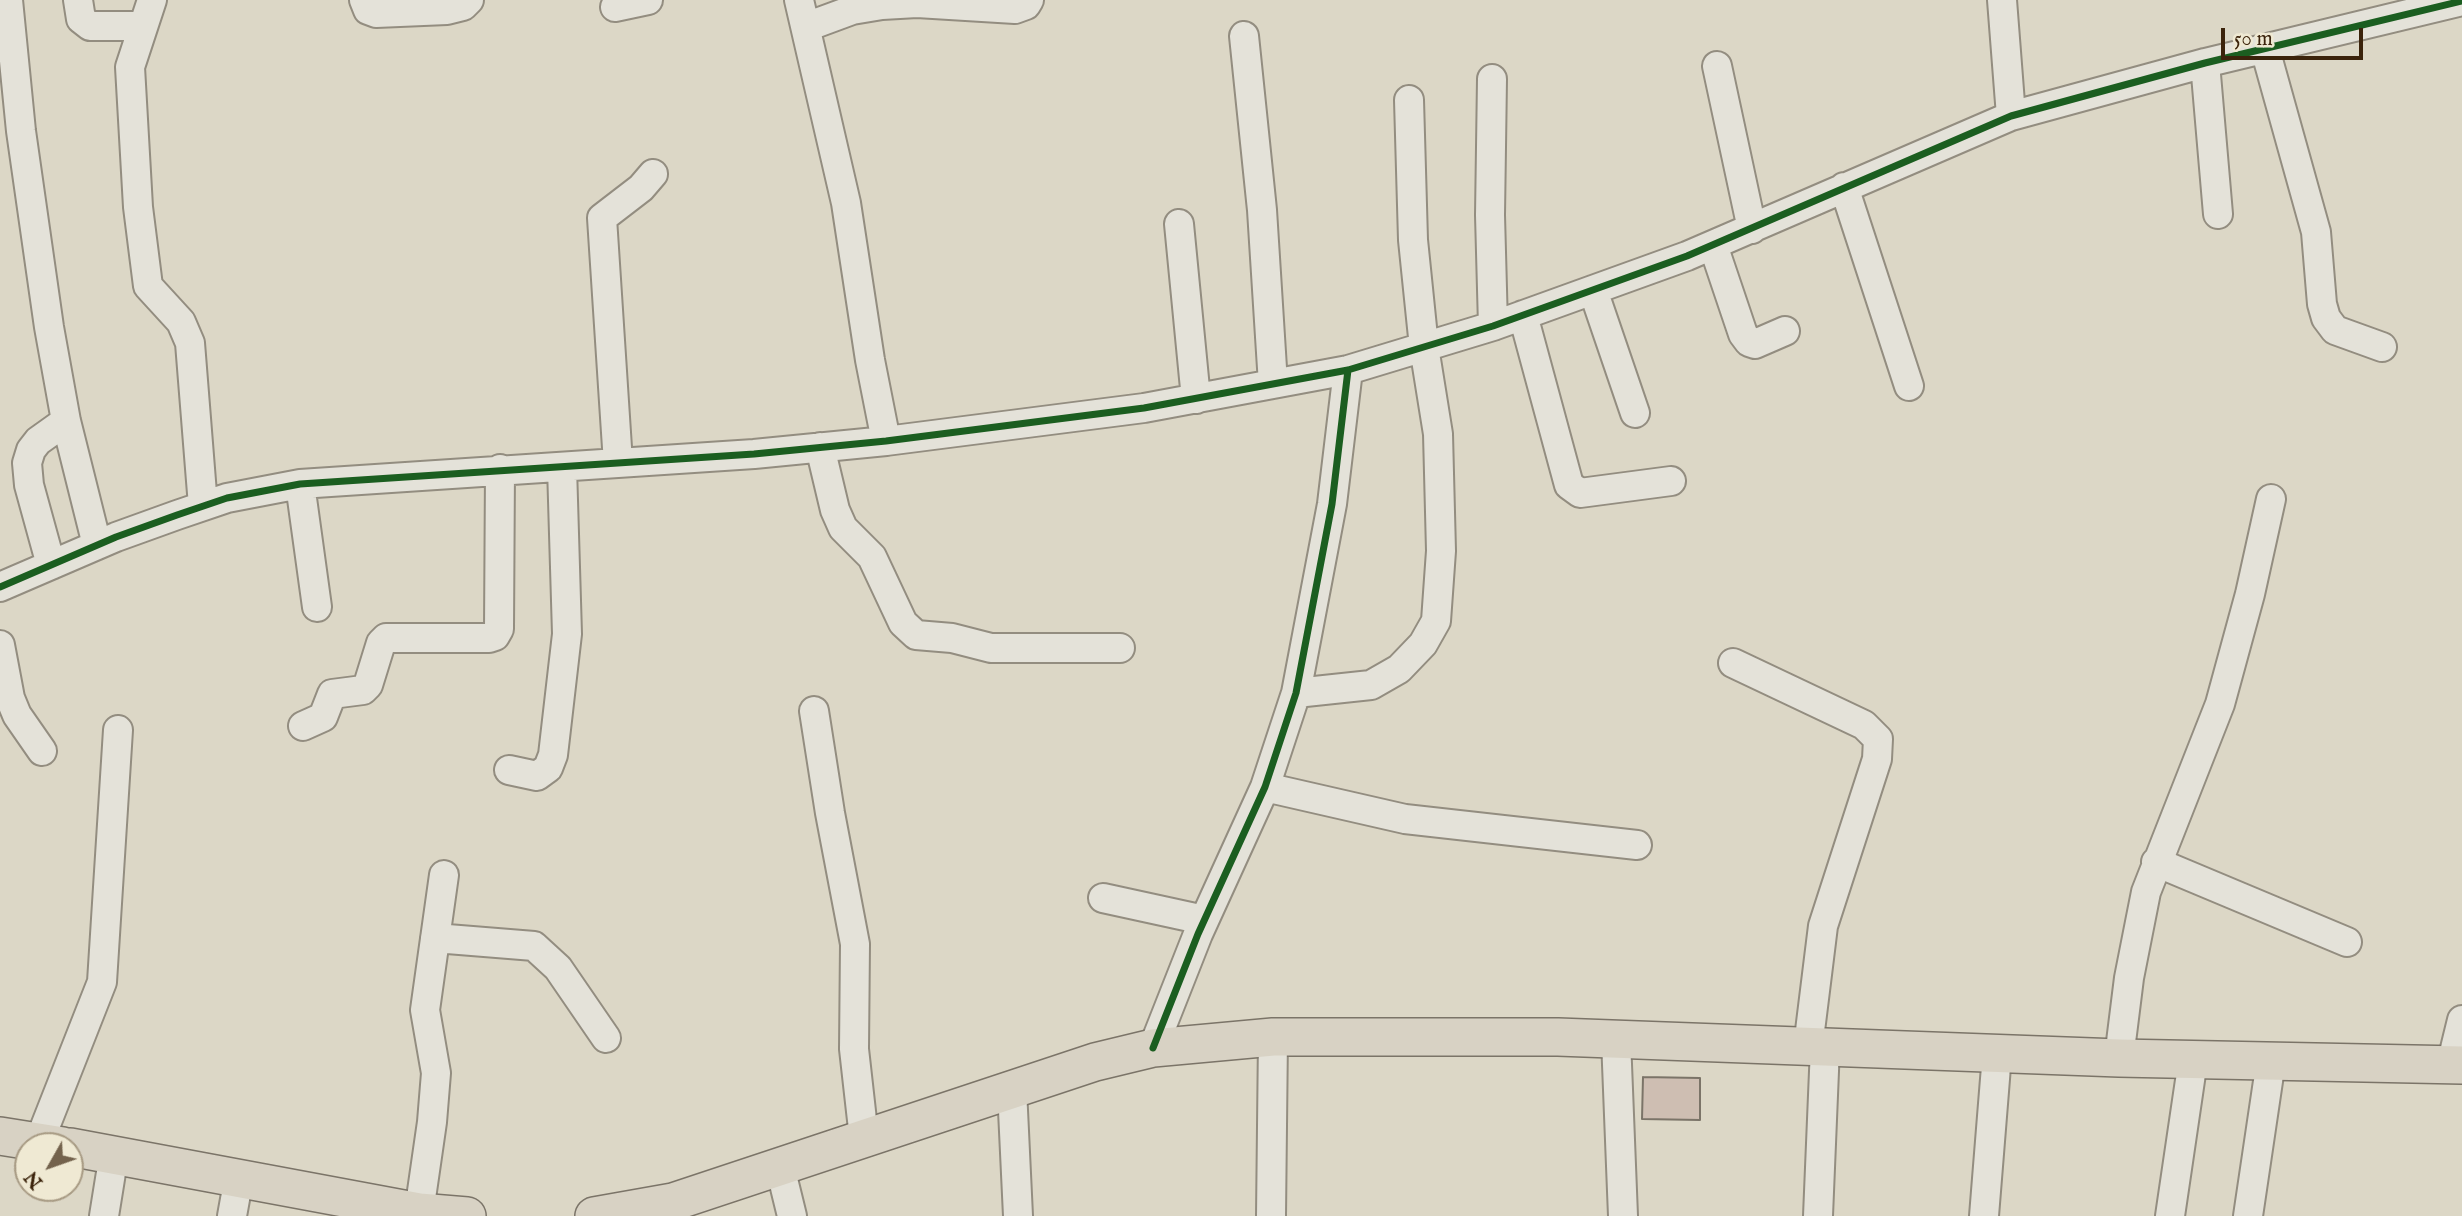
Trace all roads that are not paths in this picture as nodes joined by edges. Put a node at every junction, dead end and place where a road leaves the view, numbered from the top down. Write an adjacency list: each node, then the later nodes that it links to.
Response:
1 (8, 0): 36 (street)
2 (78, 0): 10 (street)
3 (364, 0): 4 (street)
4 (469, 0)
5 (648, 0): 9 (street)
6 (1029, 0): 11 (street)
7 (2002, 0): 18 (street)
8 (2462, 1): 13 (street)
9 (615, 7)
10 (147, 13): 45 (street)
11 (802, 13): 37 (street)
12 (1244, 36): 32 (street)
13 (2265, 49): 14 (street); 30 (street)
14 (2204, 63): 18 (street); 21 (street)
15 (1717, 66): 23 (street)
16 (1492, 79): 27 (street)
17 (1409, 100): 29 (street)
18 (2011, 116): 20 (street)
19 (653, 174): 39 (street)
20 (1844, 187): 23 (street); 33 (street)
21 (2218, 215)
22 (1179, 224): 34 (street)
23 (1752, 229): 24 (street)
24 (1713, 245): 25 (street); 28 (street)
25 (1593, 290): 26 (street); 35 (street)
26 (1523, 315): 27 (street); 42 (street)
27 (1493, 326): 29 (street)
28 (1785, 331)
29 (1424, 347): 31 (street); 53 (street)
30 (2382, 347)
31 (1348, 370): 32 (street); 53 (street)
32 (1273, 384): 34 (street)
33 (1909, 386)
34 (1196, 398): 37 (street)
35 (1635, 412)
36 (66, 421): 46 (street); 47 (street)
37 (886, 441): 38 (street)
38 (820, 447): 39 (street); 51 (street)
39 (618, 463): 40 (street)
40 (562, 467): 41 (street); 58 (street)
41 (500, 470): 43 (street); 55 (street)
42 (1671, 481)
43 (300, 484): 45 (street); 49 (street)
44 (2271, 499): 61 (street)
45 (202, 506): 46 (street)
46 (97, 545): 47 (street)
47 (51, 565): 48 (street)
48 (0, 587)
49 (317, 607)
50 (0, 645): 57 (street)
51 (1120, 648)
52 (1732, 663): 71 (street)
53 (1296, 692): 59 (street)
54 (814, 711): 80 (street)
55 (303, 726)
56 (118, 730): 79 (street)
57 (42, 751)
58 (509, 770)
59 (1265, 787): 60 (street); 64 (street)
60 (1637, 845)
61 (2156, 862): 66 (street); 74 (street)
62 (444, 875): 65 (street)
63 (1103, 898): 64 (street)
64 (1204, 920): 72 (street)
65 (435, 938): 69 (street); 87 (street)
66 (2347, 942)
67 (2462, 1020): 77 (street)
68 (1273, 1037): 70 (main road); 72 (main road); 94 (street)
69 (606, 1038)
70 (1616, 1040): 71 (main road); 95 (street)
71 (1816, 1047): 73 (main road); 96 (street)
72 (1153, 1048): 78 (main road)
73 (1997, 1054): 74 (main road); 97 (street)
74 (2119, 1058): 75 (main road)
75 (2193, 1059): 76 (main road); 98 (street)
76 (2271, 1061): 77 (main road); 99 (street)
77 (2457, 1065)
78 (1013, 1089): 80 (main road); 93 (street)
79 (61, 1132)
80 (864, 1138): 83 (main road)
81 (84, 1149): 82 (main road)
82 (114, 1154): 84 (main road); 88 (street)
83 (780, 1167): 86 (main road); 92 (street)
84 (239, 1177): 85 (main road); 89 (street)
85 (313, 1205): 87 (main road)
86 (673, 1209): 91 (main road)
87 (403, 1212): 90 (main road)
88 (104, 1216)
89 (232, 1216)
90 (467, 1216)
91 (594, 1216)
92 (792, 1216)
93 (1018, 1216)
94 (1271, 1216)
95 (1623, 1216)
96 (1818, 1216)
97 (1984, 1216)
98 (2170, 1216)
99 (2248, 1216)

